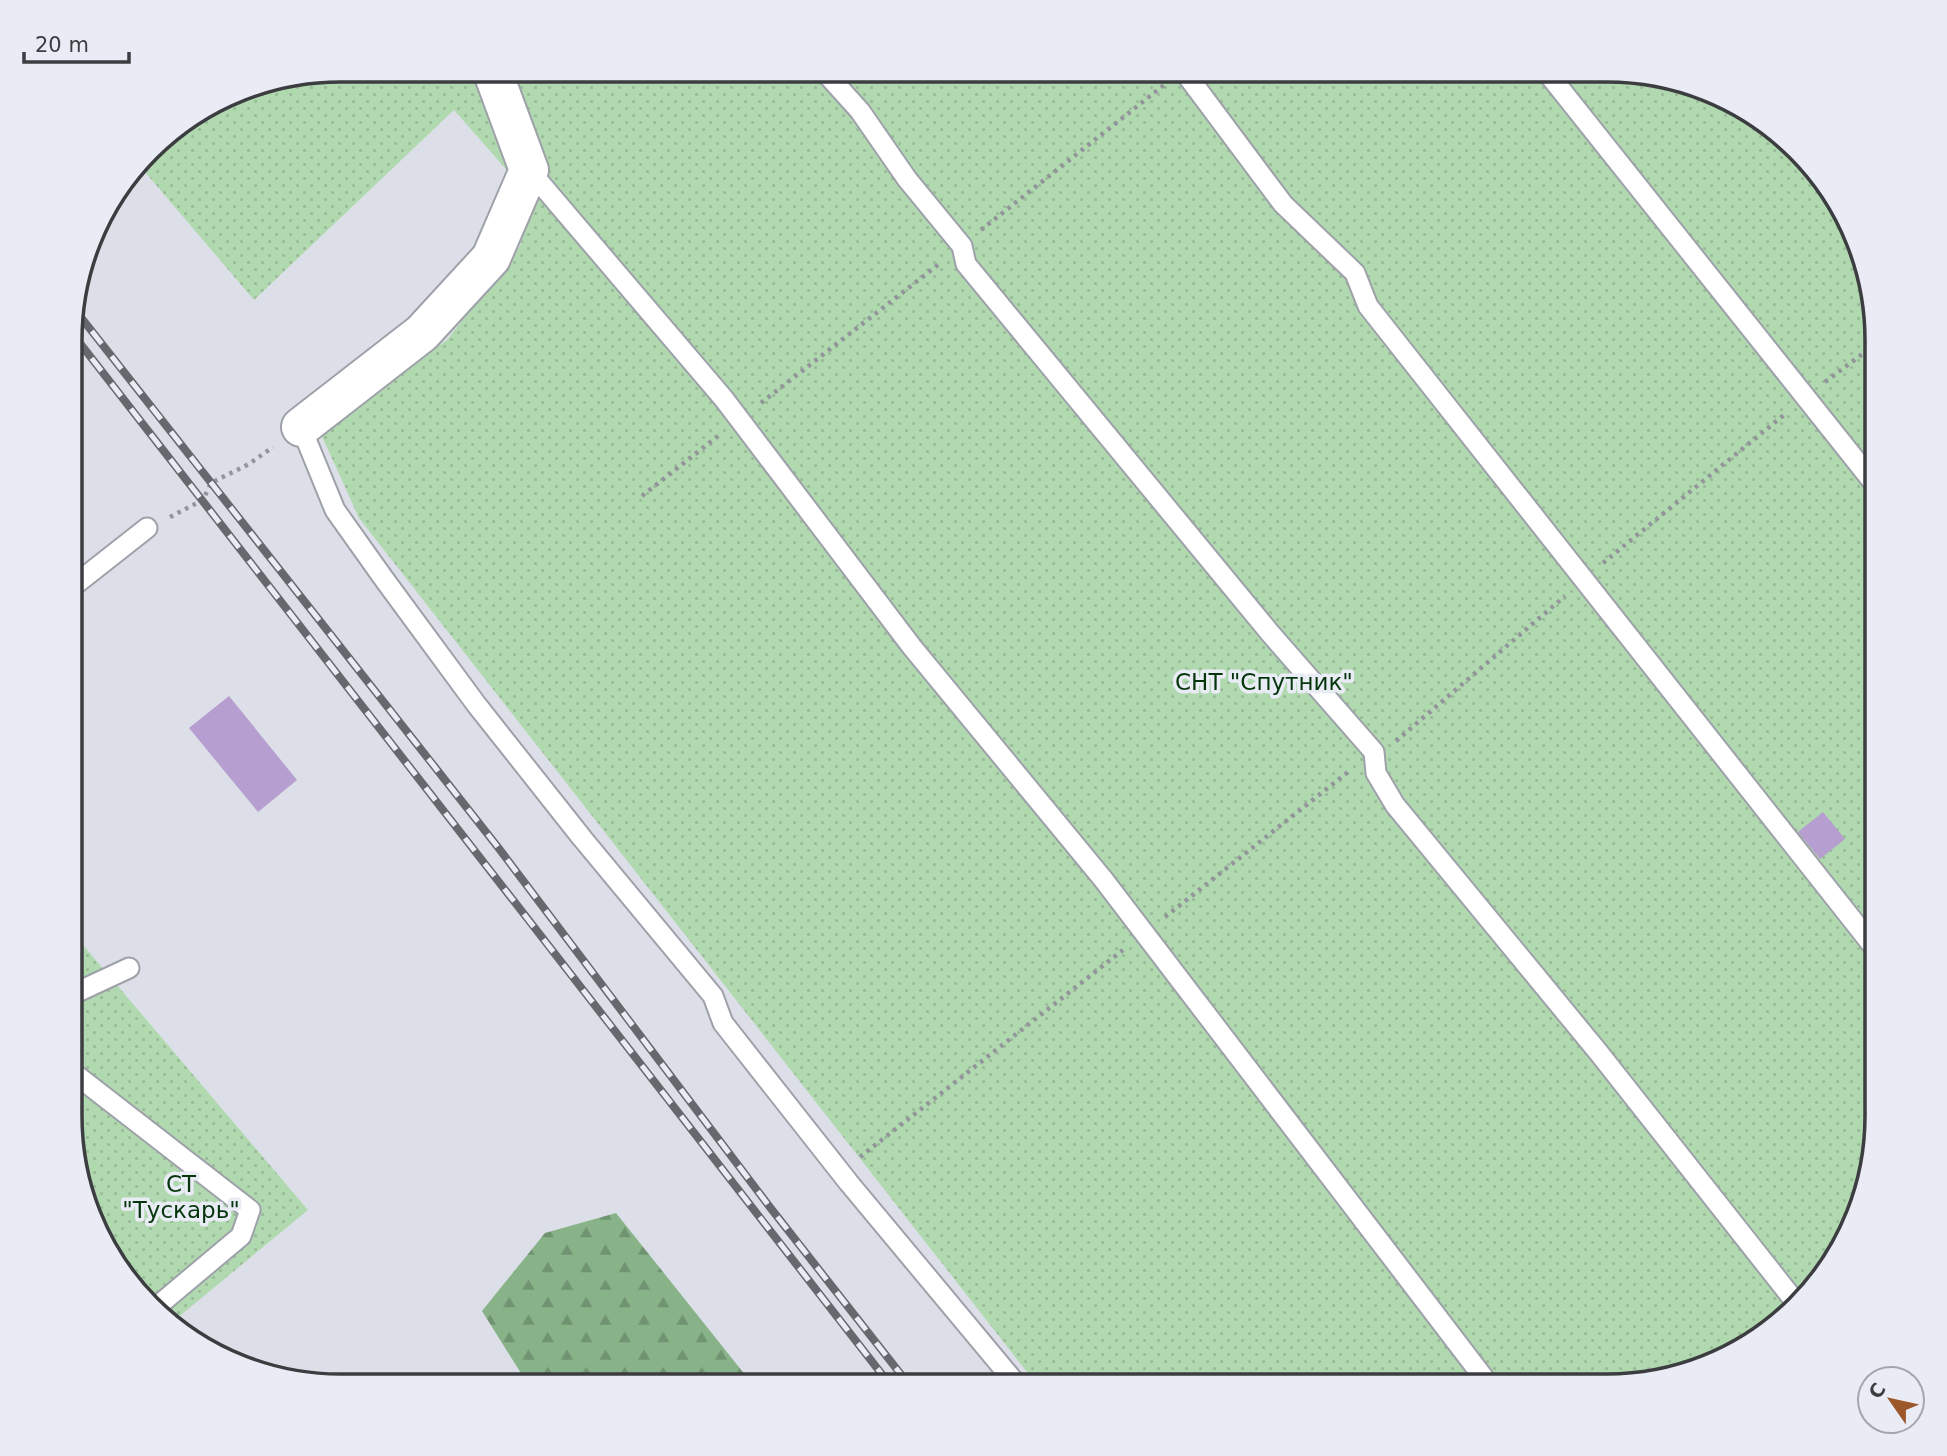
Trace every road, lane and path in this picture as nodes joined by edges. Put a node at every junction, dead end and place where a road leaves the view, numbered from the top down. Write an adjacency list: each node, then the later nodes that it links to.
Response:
1 (496, 82): 6 (street)
2 (834, 82): 7 (lane)
3 (1169, 82): 7 (path)
4 (1184, 82): 14 (lane)
5 (1555, 82): 10 (lane)
6 (529, 170): 8 (lane); 9 (street)
7 (962, 246): 8 (path); 18 (lane)
8 (739, 420): 11 (path); 21 (lane)
9 (301, 427): 12 (path); 20 (lane)
10 (1865, 472)
11 (642, 496)
12 (147, 528): 13 (lane)
13 (82, 579)
14 (1865, 936)
15 (129, 968): 16 (lane)
16 (82, 990)
17 (82, 1080): 19 (lane)
18 (1791, 1296)
19 (162, 1302)
20 (1008, 1374)
21 (1481, 1374)

